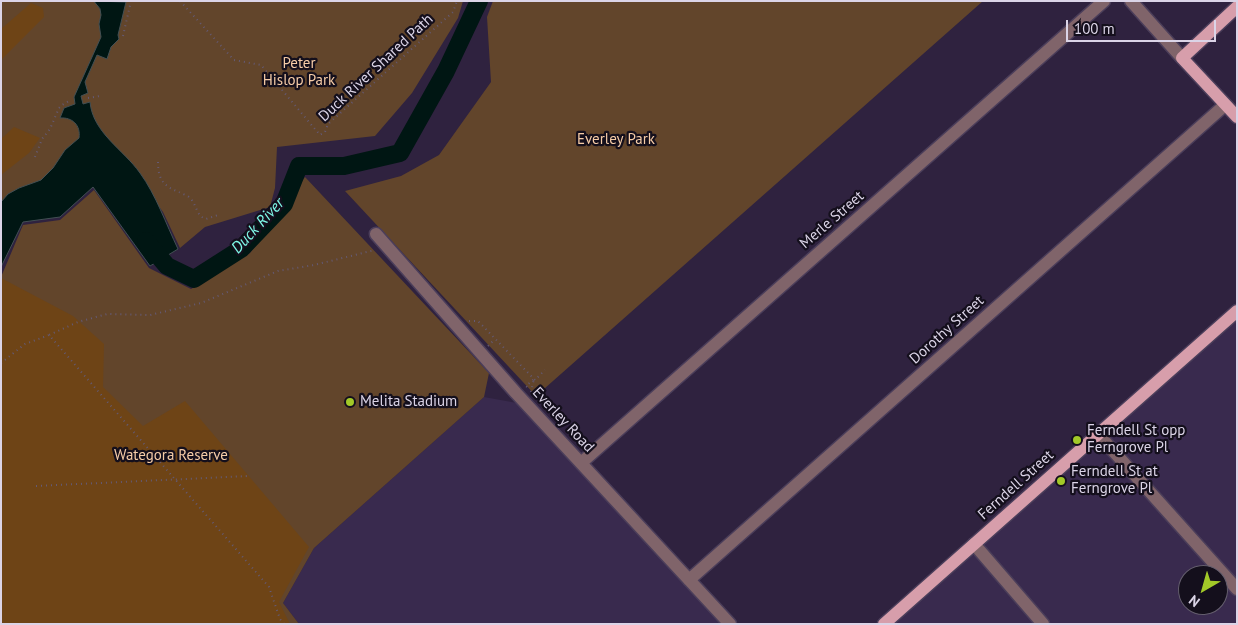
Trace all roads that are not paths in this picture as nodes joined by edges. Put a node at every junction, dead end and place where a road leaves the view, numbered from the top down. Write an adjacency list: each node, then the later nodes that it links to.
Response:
1 (1104, 1): 10 (street, Merle Street)
2 (1131, 1): 4 (street)
3 (1237, 7): 4 (main road)
4 (1182, 58): 5 (main road)
5 (1225, 105): 6 (main road); 12 (street, Dorothy Street)
6 (1237, 117)
7 (376, 234): 10 (street, Everley Road)
8 (1237, 311): 9 (main road, Ferndell Street)
9 (1098, 434): 11 (main road, Ferndell Street); 13 (street)
10 (581, 463): 12 (street, Everley Road)
11 (974, 544): 15 (main road, Ferndell Street); 16 (street)
12 (689, 580): 14 (street, Everley Road)
13 (1237, 589)
14 (730, 624)
15 (884, 624)
16 (1044, 624)

